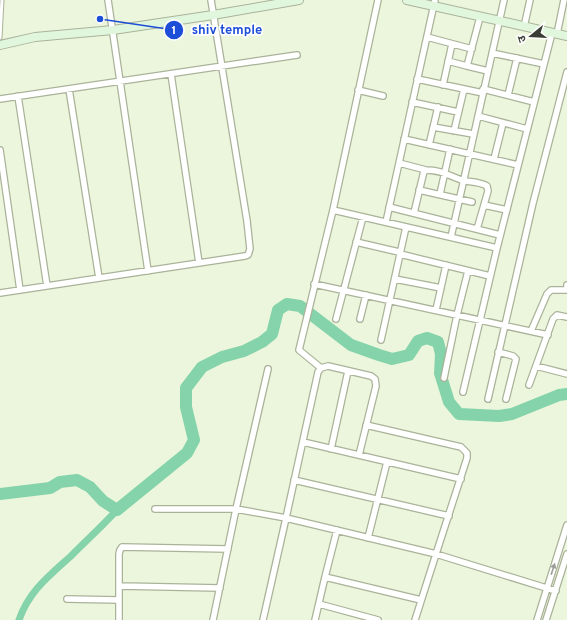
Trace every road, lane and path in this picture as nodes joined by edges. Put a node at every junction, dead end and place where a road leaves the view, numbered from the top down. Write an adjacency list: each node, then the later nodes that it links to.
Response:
1 (2, 0): 19 (lane)
2 (108, 0): 15 (street)
3 (211, 0): 11 (street)
4 (299, 0): 11 (street)
5 (378, 0): 38 (street)
6 (407, 0): 10 (street)
7 (504, 0): 13 (street)
8 (530, 0): 14 (street)
9 (564, 0): 16 (street)
10 (434, 3): 12 (street); 18 (street)
11 (213, 15): 15 (street); 29 (street)
12 (480, 17): 13 (street); 22 (street)
13 (499, 21): 14 (street); 23 (street)
14 (524, 27): 16 (street)
15 (113, 30): 21 (street); 34 (street)
16 (554, 33): 17 (street); 27 (street)
17 (567, 36)
18 (427, 37): 20 (street); 33 (street)
19 (0, 38)
20 (452, 44): 22 (street); 26 (street)
21 (0, 45)
22 (472, 49): 28 (street)
23 (492, 53): 25 (street); 30 (street)
24 (297, 55): 29 (street)
25 (517, 58): 27 (street); 40 (street)
26 (448, 62): 28 (street); 35 (street)
27 (544, 64): 45 (street)
28 (467, 66): 30 (street)
29 (222, 67): 32 (street); 84 (street)
30 (488, 71): 39 (street)
31 (567, 72): 106 (street)
32 (171, 74): 34 (street); 84 (street)
33 (417, 79): 35 (street); 44 (street)
34 (120, 82): 36 (street); 86 (street)
35 (443, 85): 37 (street)
36 (69, 89): 41 (street); 89 (street)
37 (464, 89): 39 (street); 47 (street)
38 (358, 90): 42 (street); 71 (street)
39 (483, 91): 40 (street); 48 (street)
40 (508, 95): 45 (street)
41 (18, 96): 43 (street); 93 (street)
42 (383, 96)
43 (0, 99)
44 (412, 102): 46 (street); 54 (street)
45 (534, 102): 51 (street)
46 (438, 107): 47 (street); 50 (street)
47 (458, 112): 52 (street)
48 (478, 116): 49 (street); 53 (street)
49 (503, 122): 51 (street); 59 (street)
50 (433, 127): 52 (street); 55 (street)
51 (527, 129): 61 (street)
52 (454, 131): 53 (street)
53 (473, 134): 58 (street)
54 (404, 139): 55 (street); 60 (street)
55 (429, 145): 56 (street)
56 (450, 149): 58 (street); 63 (street)
57 (0, 150): 95 (street)
58 (469, 154): 59 (street); 64 (street)
59 (494, 159): 61 (street)
60 (399, 163): 62 (street); 70 (street)
61 (518, 165): 72 (street)
62 (426, 170): 63 (street); 65 (street)
63 (444, 174): 64 (street); 66 (street)
64 (463, 180): 67 (street); 69 (street)
65 (419, 190): 66 (street); 73 (street)
66 (440, 194): 67 (street)
67 (460, 198): 68 (street); 76 (street)
68 (472, 202)
69 (484, 204): 72 (street); 78 (street)
70 (389, 207): 73 (street); 75 (street)
71 (333, 210): 74 (street); 91 (street)
72 (506, 210): 79 (street)
73 (414, 213): 76 (street)
74 (363, 217): 75 (street); 81 (street)
75 (386, 222): 77 (street)
76 (454, 223): 78 (street); 80 (street)
77 (406, 227): 80 (street); 83 (street)
78 (477, 229): 79 (street)
79 (500, 235): 82 (street)
80 (451, 238): 82 (street)
81 (356, 242): 83 (street); 96 (street)
82 (497, 248): 88 (street)
83 (400, 254): 85 (street); 90 (street)
84 (199, 263): 86 (street)
85 (446, 265): 87 (street); 94 (street)
86 (148, 271): 89 (street)
87 (468, 271): 88 (street); 101 (street)
88 (490, 276): 105 (street)
89 (98, 278): 93 (street)
90 (395, 279): 94 (street); 99 (street)
91 (314, 284): 96 (street); 112 (street)
92 (567, 285): 107 (street)
93 (47, 286): 95 (street)
94 (441, 288): 100 (street)
95 (20, 290): 97 (street)
96 (343, 290): 98 (street); 103 (street)
97 (0, 293)
98 (366, 295): 99 (street); 104 (street)
99 (390, 300): 100 (street); 109 (street)
100 (436, 310): 101 (street)
101 (457, 315): 105 (street); 116 (street)
102 (567, 317): 108 (street)
103 (336, 319)
104 (360, 319)
105 (479, 321): 106 (street); 118 (street)
106 (504, 326): 107 (street); 110 (street)
107 (531, 331): 108 (street)
108 (548, 334): 111 (street)
109 (381, 340)
110 (498, 352): 119 (street); 120 (street)
111 (536, 366): 115 (street); 117 (street)
112 (321, 368): 114 (street); 122 (street)
113 (268, 369): 130 (street)
114 (348, 370): 121 (street); 123 (street)
115 (567, 374)
116 (444, 378)
117 (529, 385)
118 (464, 392)
119 (488, 399)
120 (506, 400)
121 (366, 425): 124 (street); 126 (street)
122 (303, 442): 123 (street); 127 (street)
123 (331, 449): 124 (street)
124 (359, 456): 125 (street)
125 (387, 462): 126 (street); 128 (street)
126 (460, 479): 131 (street)
127 (294, 480): 128 (street); 132 (street)
128 (378, 500): 131 (street); 135 (street)
129 (155, 509): 130 (street)
130 (236, 509): 132 (street); 136 (street)
131 (448, 516): 137 (street)
132 (286, 518): 134 (street); 152 (street)
133 (567, 525): 138 (street)
134 (337, 530): 135 (street); 140 (street)
135 (368, 538): 137 (street)
136 (228, 548): 141 (street); 142 (street)
137 (436, 554): 143 (street); 147 (street)
138 (557, 557): 139 (street); 143 (street, one-way to 138)
139 (566, 558): 144 (street)
140 (325, 577): 147 (street); 148 (street)
141 (119, 586): 142 (street); 146 (street)
142 (220, 588): 151 (street)
143 (547, 588): 144 (street); 149 (street)
144 (556, 590): 156 (street)
145 (67, 599): 146 (street)
146 (119, 600): 150 (street)
147 (421, 600): 155 (street)
148 (319, 604): 153 (street); 154 (street)
149 (538, 619): 156 (street)
150 (119, 620)
151 (213, 620)
152 (262, 620)
153 (315, 620)
154 (378, 620)
155 (416, 620)
156 (546, 620)

